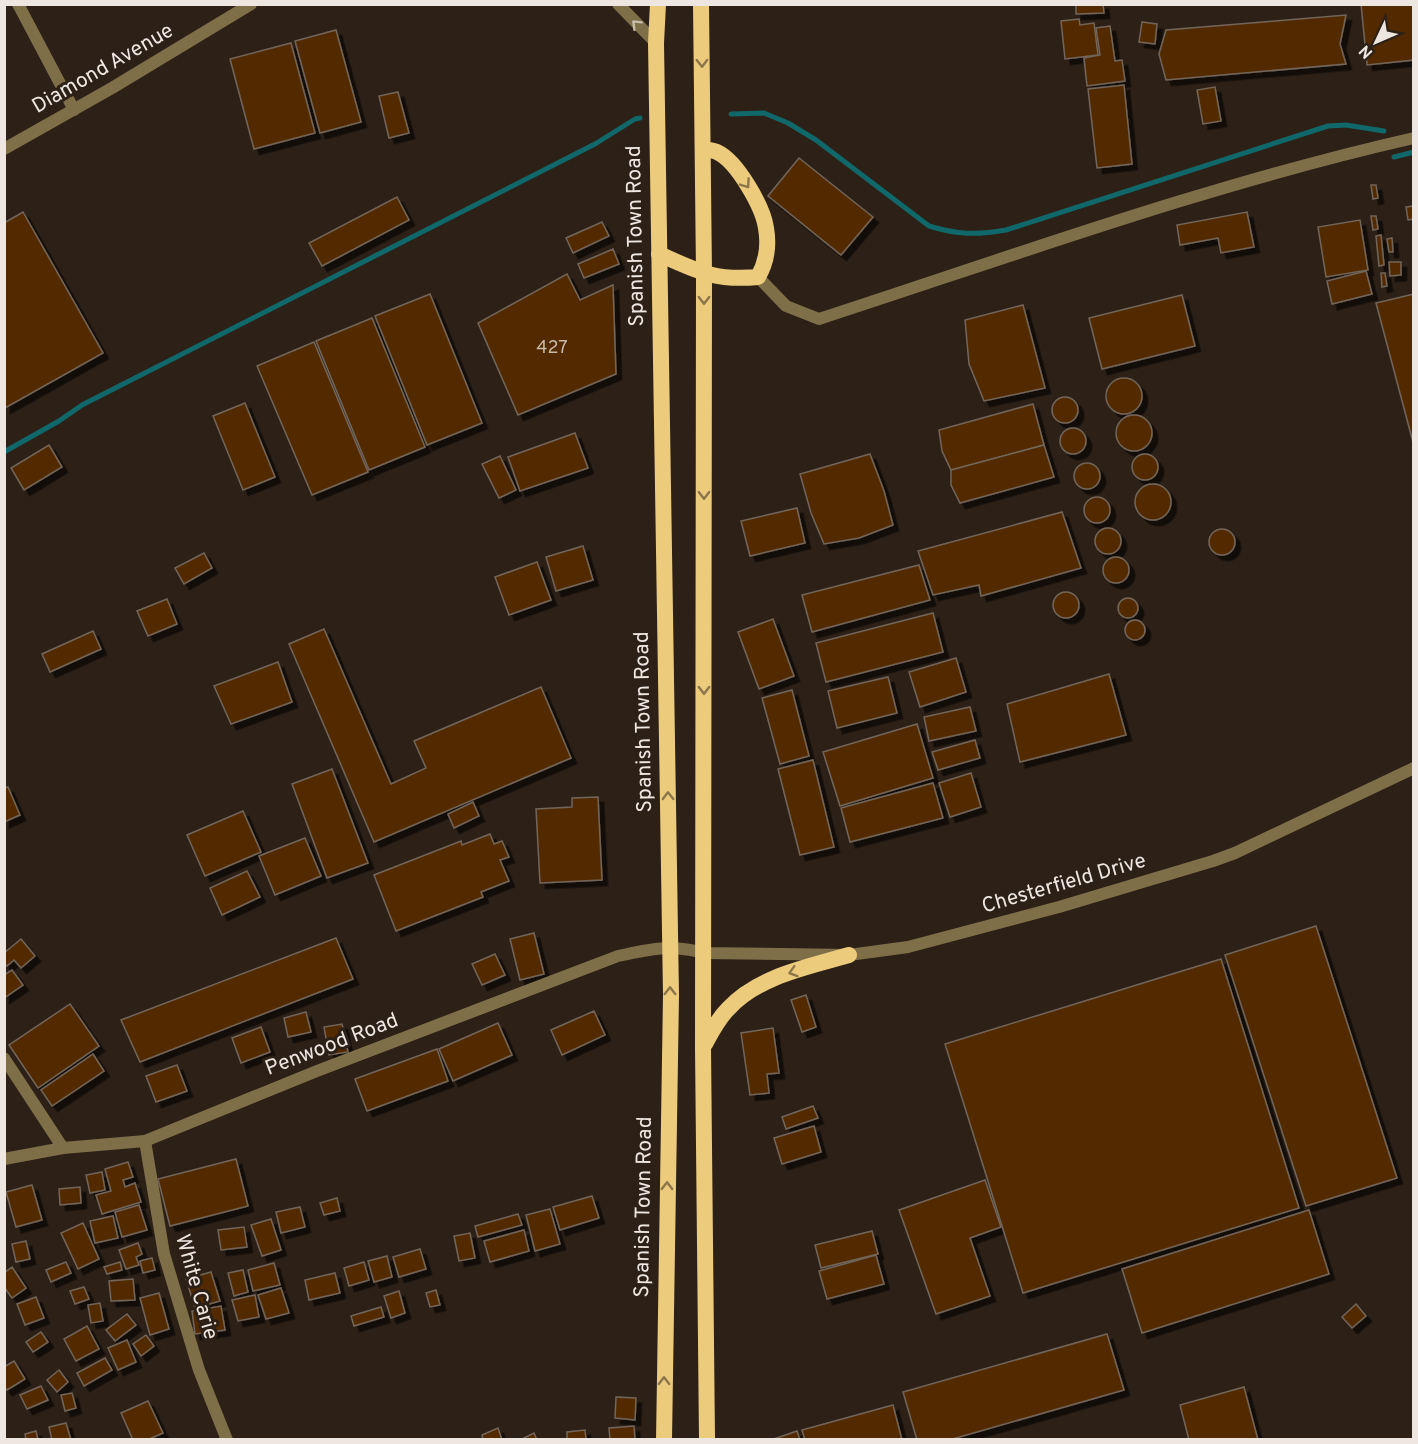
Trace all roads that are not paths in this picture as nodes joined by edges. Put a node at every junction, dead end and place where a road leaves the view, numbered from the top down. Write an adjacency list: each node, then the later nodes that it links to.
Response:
1 (18, 4): 7 (street)
2 (251, 4): 7 (street, Diamond Avenue)
3 (618, 4): 6 (street, one-way to 3)
4 (658, 4): 6 (highway, Spanish Town Road)
5 (701, 4): 10 (highway, one-way to 10)
6 (656, 43): 11 (highway, Spanish Town Road)
7 (74, 110): 9 (street, Diamond Avenue)
8 (1413, 138): 13 (street)
9 (4, 149)
10 (703, 149): 12 (highway); 13 (highway, one-way to 13)
11 (659, 254): 12 (highway); 15 (highway, Spanish Town Road, one-way to 11)
12 (704, 274): 13 (highway); 16 (highway, one-way to 16)
13 (758, 277)
14 (1413, 768): 17 (street, Chesterfield Drive)
15 (670, 947): 16 (street, Penwood Road); 20 (street, Penwood Road); 25 (highway, Spanish Town Road, one-way to 15)
16 (704, 953): 17 (street, Chesterfield Drive); 18 (highway)
17 (849, 955): 18 (highway, one-way to 18)
18 (703, 1048): 23 (highway)
19 (4, 1058): 21 (street)
20 (145, 1141): 21 (street, Penwood Road); 24 (street, White Carie)
21 (63, 1148): 22 (street, Penwood Road)
22 (4, 1159)
23 (707, 1407): 26 (highway); 27 (highway)
24 (227, 1440)
25 (664, 1440)
26 (697, 1440)
27 (707, 1440)

